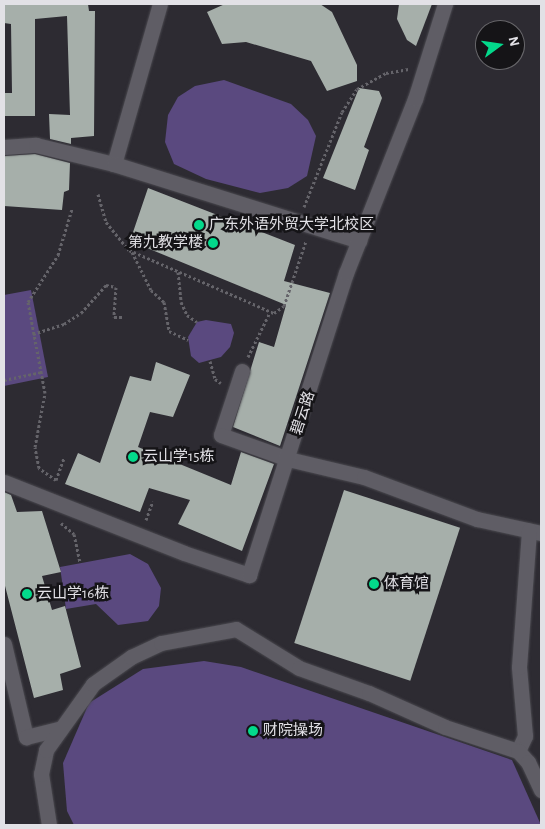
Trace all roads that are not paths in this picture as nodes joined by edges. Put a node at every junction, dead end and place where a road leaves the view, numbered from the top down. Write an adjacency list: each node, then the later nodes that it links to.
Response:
1 (160, 4): 4 (lane)
2 (445, 4): 5 (lane, 碧云路)
3 (4, 147): 4 (lane)
4 (114, 164): 5 (lane)
5 (360, 241): 7 (lane, 碧云路)
6 (242, 371): 7 (lane)
7 (288, 459): 8 (lane, 碧云路); 9 (lane)
8 (4, 482)
9 (535, 532): 13 (lane)
10 (4, 644): 11 (lane)
11 (7, 668): 12 (lane)
12 (59, 729): 13 (lane); 15 (lane)
13 (518, 751): 14 (lane)
14 (541, 790)
15 (49, 825)

